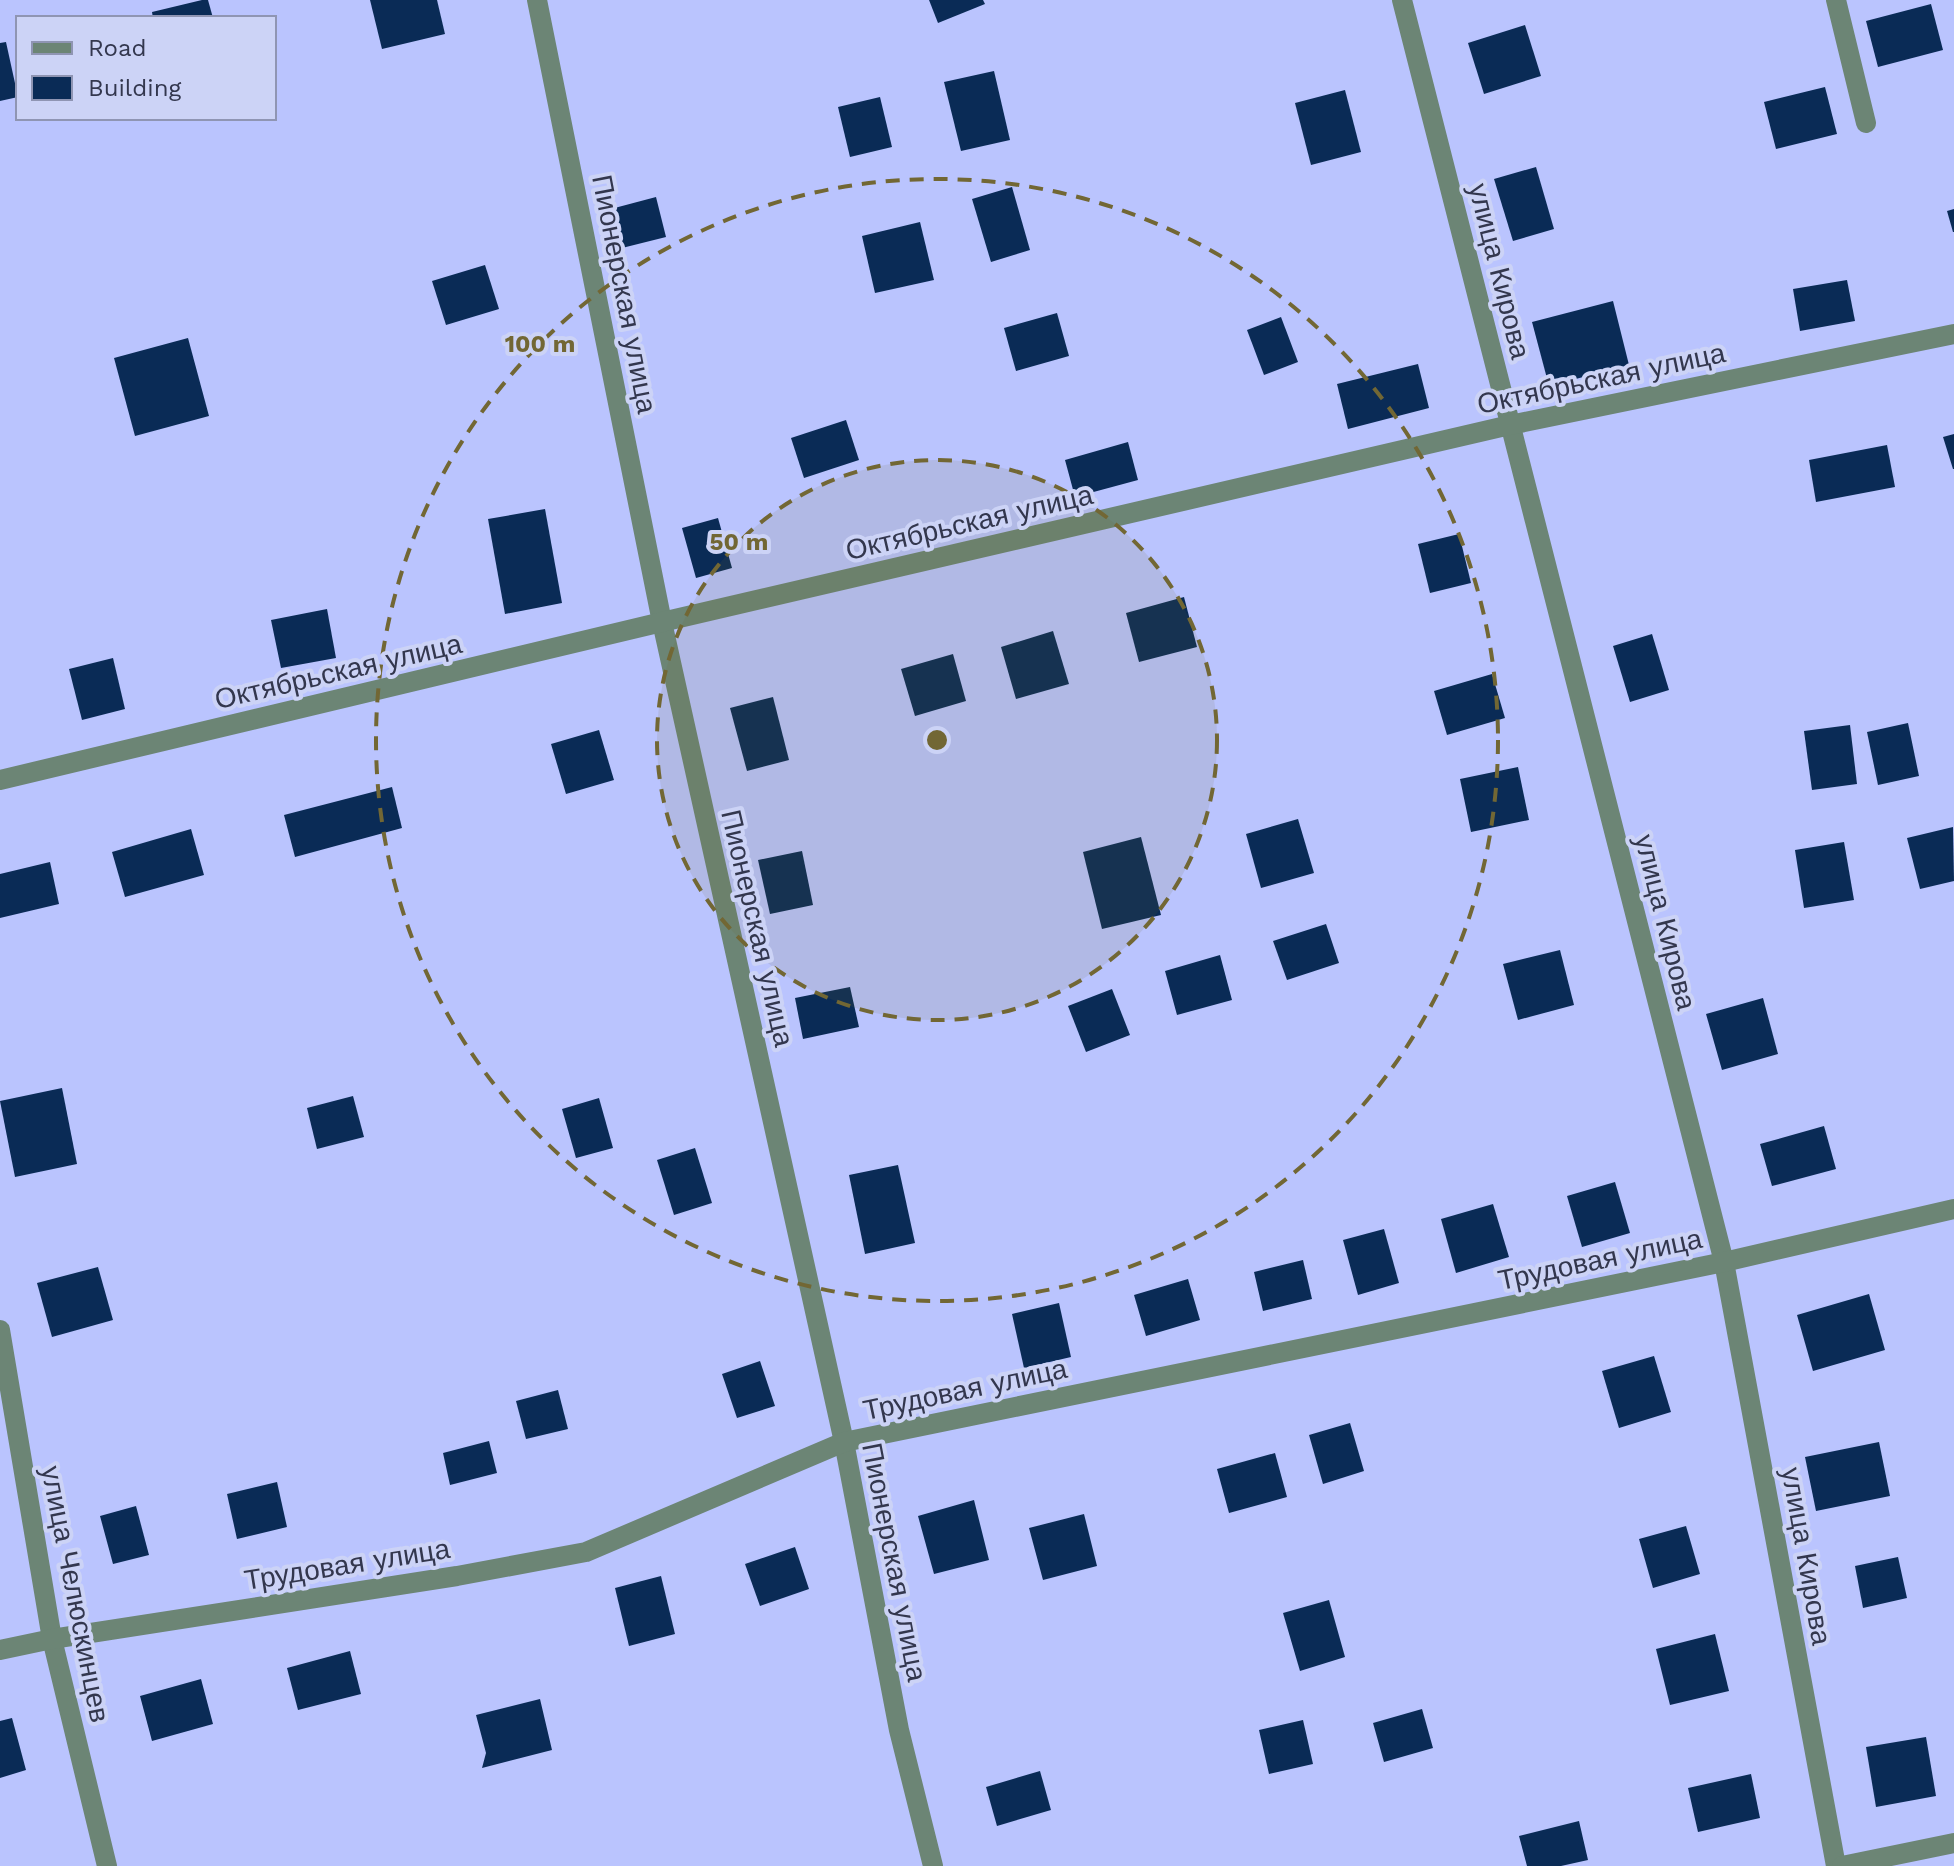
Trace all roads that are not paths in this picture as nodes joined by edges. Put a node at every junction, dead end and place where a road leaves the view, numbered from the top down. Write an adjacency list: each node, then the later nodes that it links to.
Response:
1 (537, 0): 7 (street, Пионерская улица)
2 (1402, 0): 6 (street, улица Кирова)
3 (1836, 0): 4 (street)
4 (1866, 123)
5 (1954, 334): 6 (street, Октябрьская улица)
6 (1510, 425): 7 (street, Октябрьская улица); 10 (street, улица Кирова)
7 (662, 622): 8 (street, Октябрьская улица); 12 (street, Пионерская улица)
8 (0, 780)
9 (1954, 1209): 10 (street, Трудовая улица)
10 (1724, 1262): 12 (street, Трудовая улица); 18 (street, улица Кирова)
11 (0, 1330): 13 (street, улица Челюскинцев)
12 (844, 1442): 13 (street, Трудовая улица); 17 (street, Пионерская улица)
13 (52, 1639): 14 (street, Трудовая улица); 16 (street, улица Челюскинцев)
14 (0, 1650)
15 (1954, 1843): 19 (street)
16 (107, 1866)
17 (933, 1866)
18 (1836, 1866)
19 (1842, 1866)

